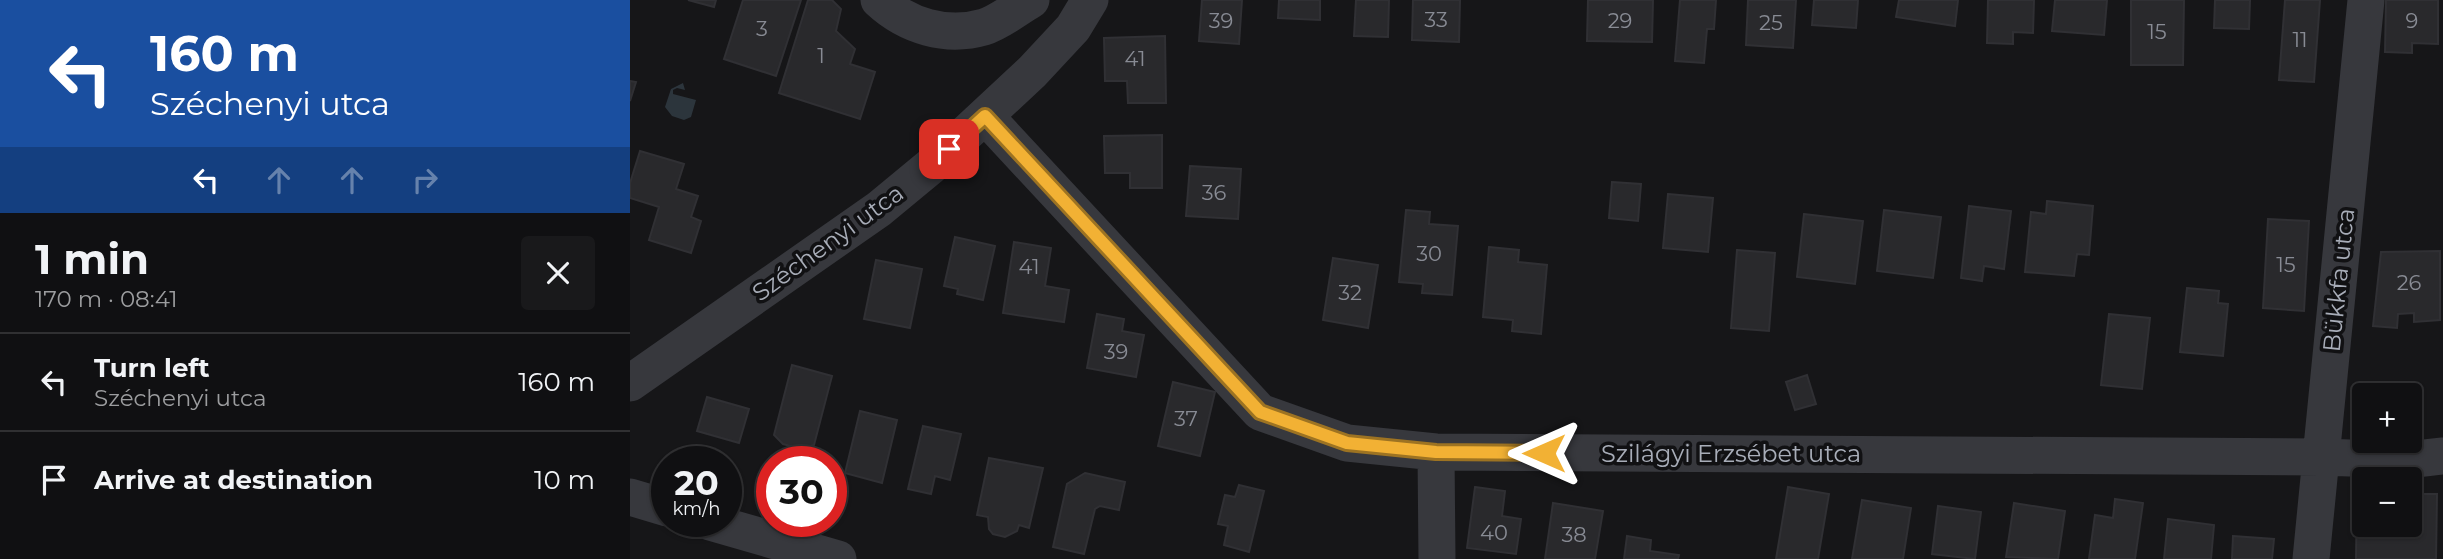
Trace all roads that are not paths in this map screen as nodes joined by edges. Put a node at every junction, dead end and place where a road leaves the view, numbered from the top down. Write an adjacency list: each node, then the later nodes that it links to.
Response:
1 (879, 0): 2 (street)
2 (1031, 0)
3 (2366, 0): 9 (street, Bükkfa utca)
4 (1079, 9): 5 (street, Széchenyi utca)
5 (985, 116): 6 (street, Széchenyi utca); 7 (street, Szilágyi Erzsébet utca)
6 (633, 377)
7 (1436, 452): 9 (street, Szilágyi Erzsébet utca); 14 (street)
8 (2443, 456): 9 (street, Szilágyi Erzsébet utca)
9 (2322, 457): 15 (street, Bükkfa utca)
10 (630, 497): 11 (street)
11 (651, 503)
12 (742, 531): 13 (street)
13 (838, 559)
14 (1437, 559)
15 (2311, 559)

